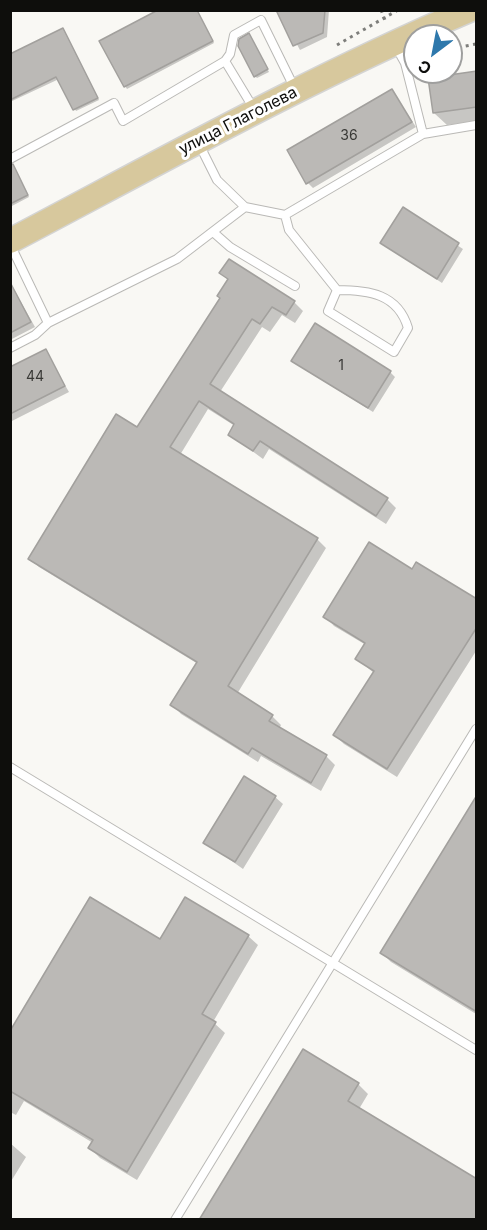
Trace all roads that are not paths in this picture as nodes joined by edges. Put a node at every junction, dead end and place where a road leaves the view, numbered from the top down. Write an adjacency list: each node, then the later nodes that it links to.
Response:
1 (470, 10): 2 (main road, улица Глаголева)
2 (394, 43): 4 (main road, улица Глаголева); 7 (lane)
3 (225, 61): 4 (lane); 5 (lane); 9 (lane)
4 (296, 91): 5 (main road, улица Глаголева)
5 (256, 114): 8 (main road, улица Глаголева)
6 (477, 125): 7 (lane)
7 (423, 134): 11 (lane)
8 (198, 141): 10 (lane); 13 (main road, улица Глаголева)
9 (10, 159)
10 (246, 207): 11 (lane); 12 (lane)
11 (285, 215): 15 (lane)
12 (213, 232): 14 (lane); 16 (lane)
13 (10, 243): 16 (lane)
14 (295, 286)
15 (338, 290): 15 (lane)
16 (48, 324): 17 (lane)
17 (10, 348)
18 (477, 729): 20 (lane)
19 (10, 767): 20 (lane)
20 (332, 964): 21 (lane); 22 (lane)
21 (477, 1050)
22 (175, 1220)

